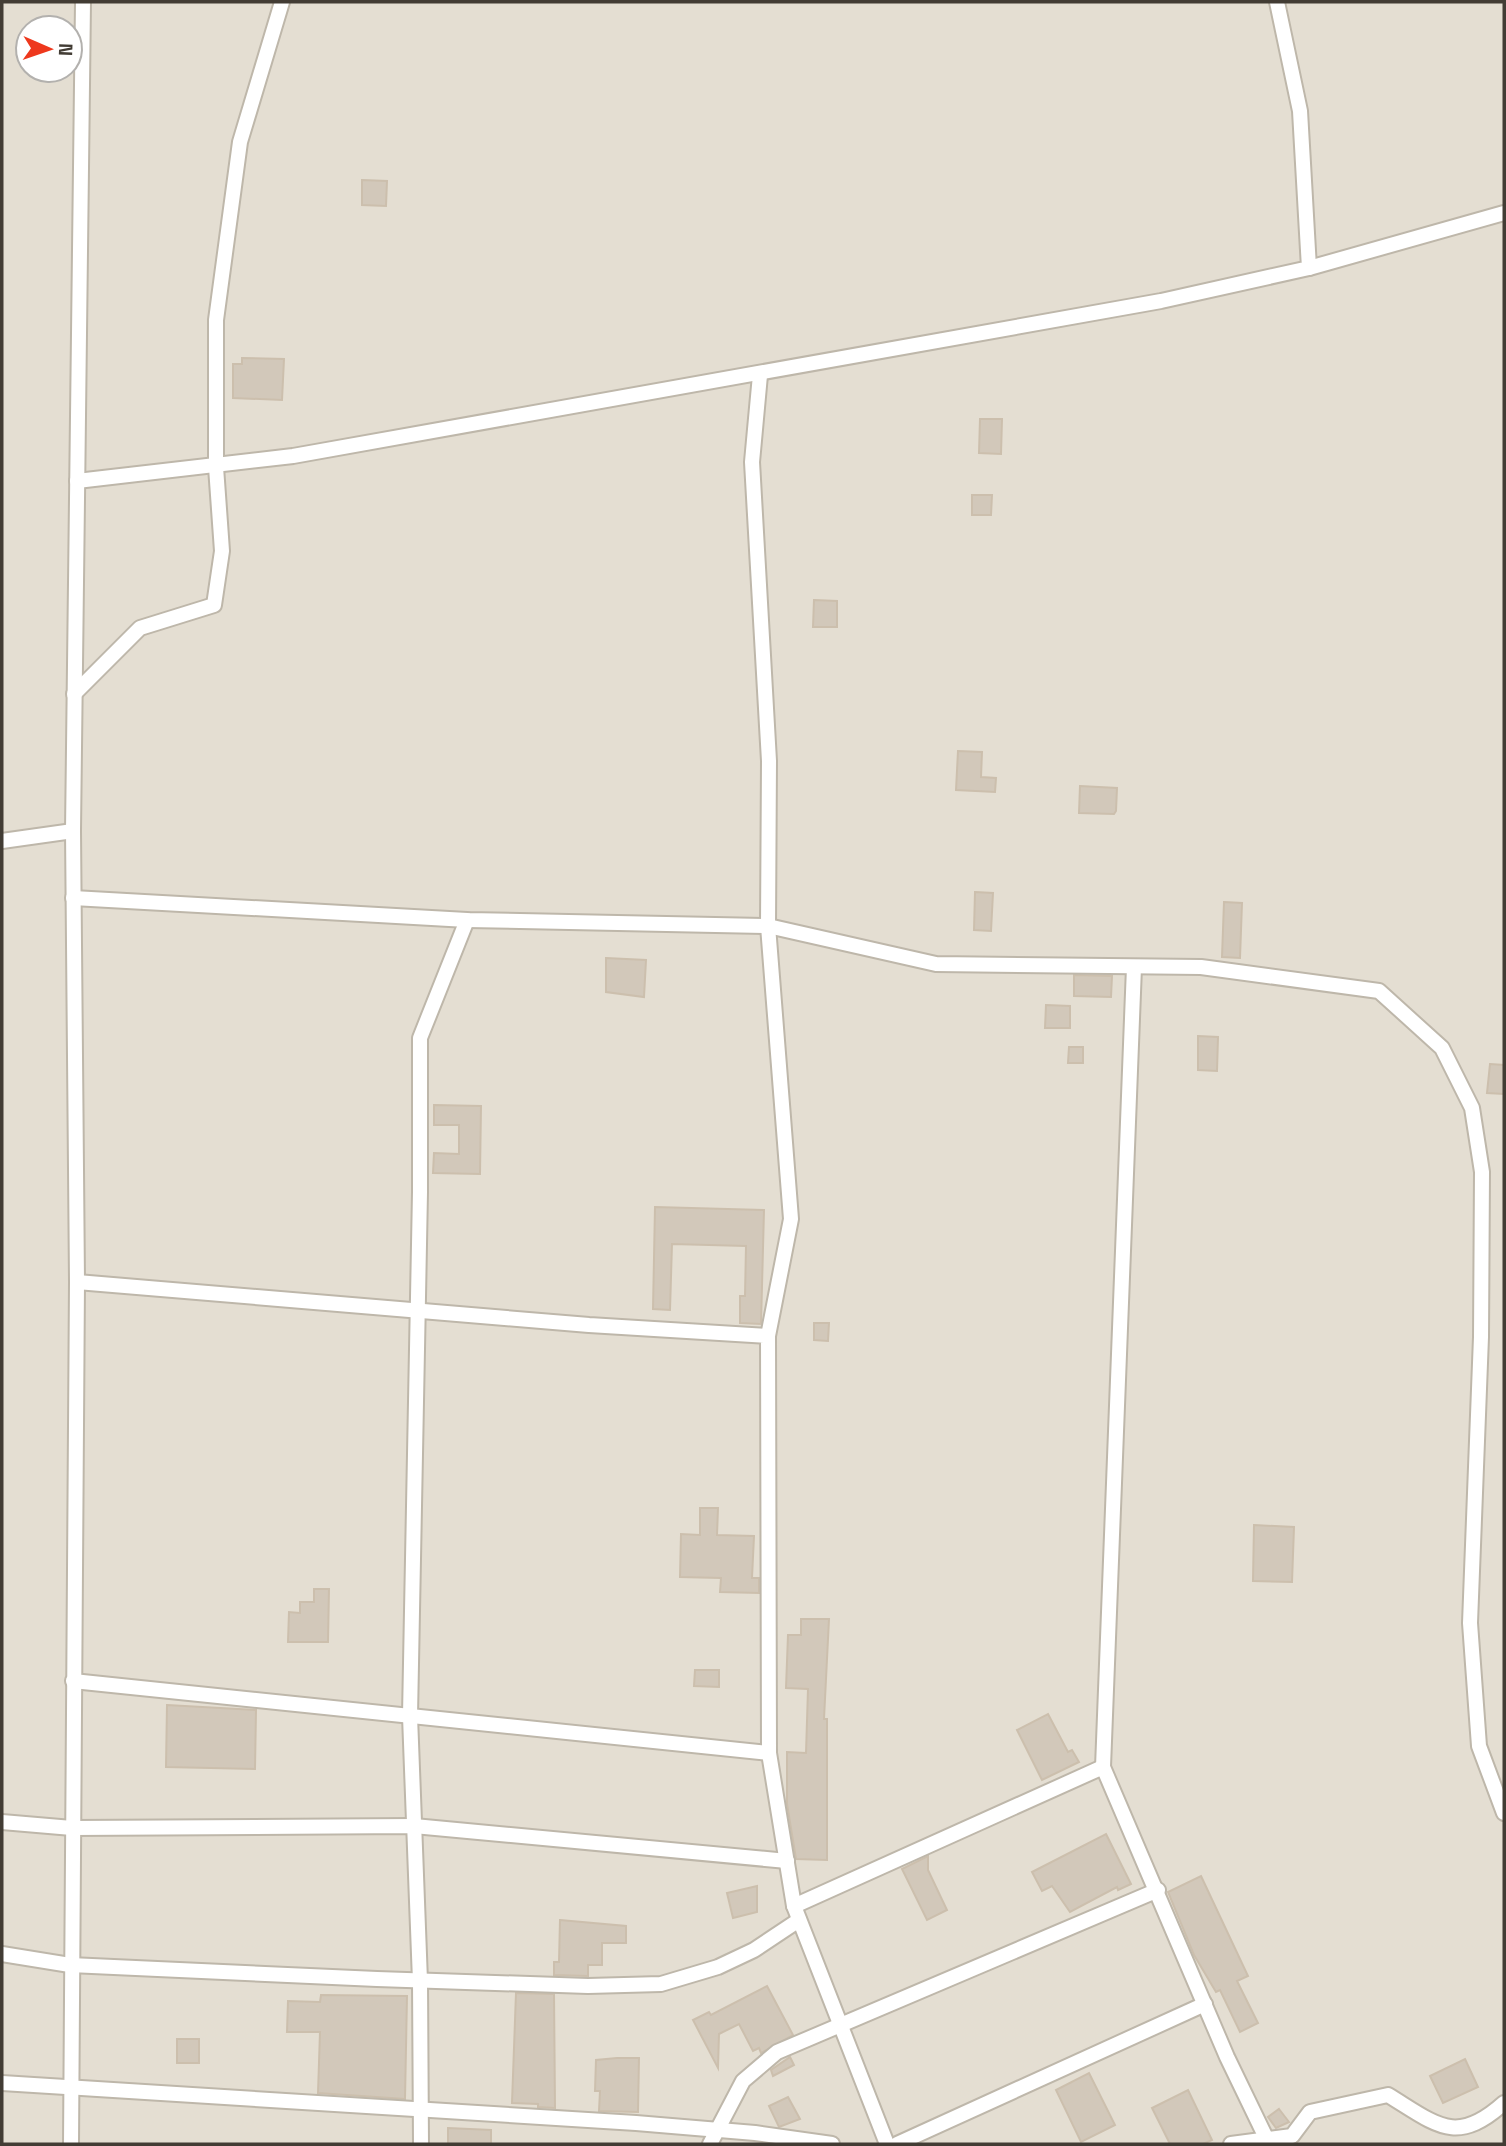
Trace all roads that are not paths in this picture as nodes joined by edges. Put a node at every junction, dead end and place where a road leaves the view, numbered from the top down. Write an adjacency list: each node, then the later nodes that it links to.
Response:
1 (83, 2): 8 (street)
2 (282, 2): 7 (street)
3 (1277, 2): 5 (street)
4 (1504, 213): 5 (street)
5 (1309, 268): 6 (street)
6 (760, 374): 7 (street); 14 (street)
7 (216, 467): 8 (street); 9 (street)
8 (77, 481): 9 (street)
9 (74, 694): 10 (street)
10 (73, 831): 11 (street); 12 (street)
11 (2, 841)
12 (73, 898): 13 (street); 16 (street)
13 (467, 920): 14 (street); 17 (street)
14 (768, 926): 15 (street); 18 (street)
15 (1134, 967): 22 (street); 23 (street)
16 (77, 1282): 17 (street); 19 (street)
17 (416, 1311): 18 (street); 20 (street)
18 (768, 1336): 21 (street)
19 (73, 1681): 20 (street); 26 (street)
20 (410, 1716): 21 (street); 25 (street)
21 (769, 1753): 27 (street)
22 (1103, 1767): 28 (street); 29 (street)
23 (1504, 1813)
24 (2, 1822): 26 (street)
25 (414, 1826): 26 (street); 27 (street); 32 (street)
26 (72, 1828): 31 (street)
27 (787, 1861): 29 (street)
28 (1158, 1890): 33 (street); 34 (street)
29 (797, 1913): 32 (street); 34 (street)
30 (2, 1954): 31 (street)
31 (70, 1965): 32 (street); 36 (street)
32 (420, 1981): 38 (street)
33 (1205, 2004): 40 (street); 46 (street)
34 (840, 2025): 39 (street); 45 (street)
35 (2, 2083): 36 (street)
36 (69, 2089): 38 (street); 41 (street)
37 (1504, 2103): 40 (street)
38 (421, 2110): 39 (street); 42 (street)
39 (718, 2130): 43 (street); 44 (street)
40 (1268, 2142): 47 (street)
41 (71, 2144)
42 (422, 2144)
43 (710, 2144)
44 (832, 2144)
45 (887, 2144)
46 (897, 2144)
47 (1231, 2144)

